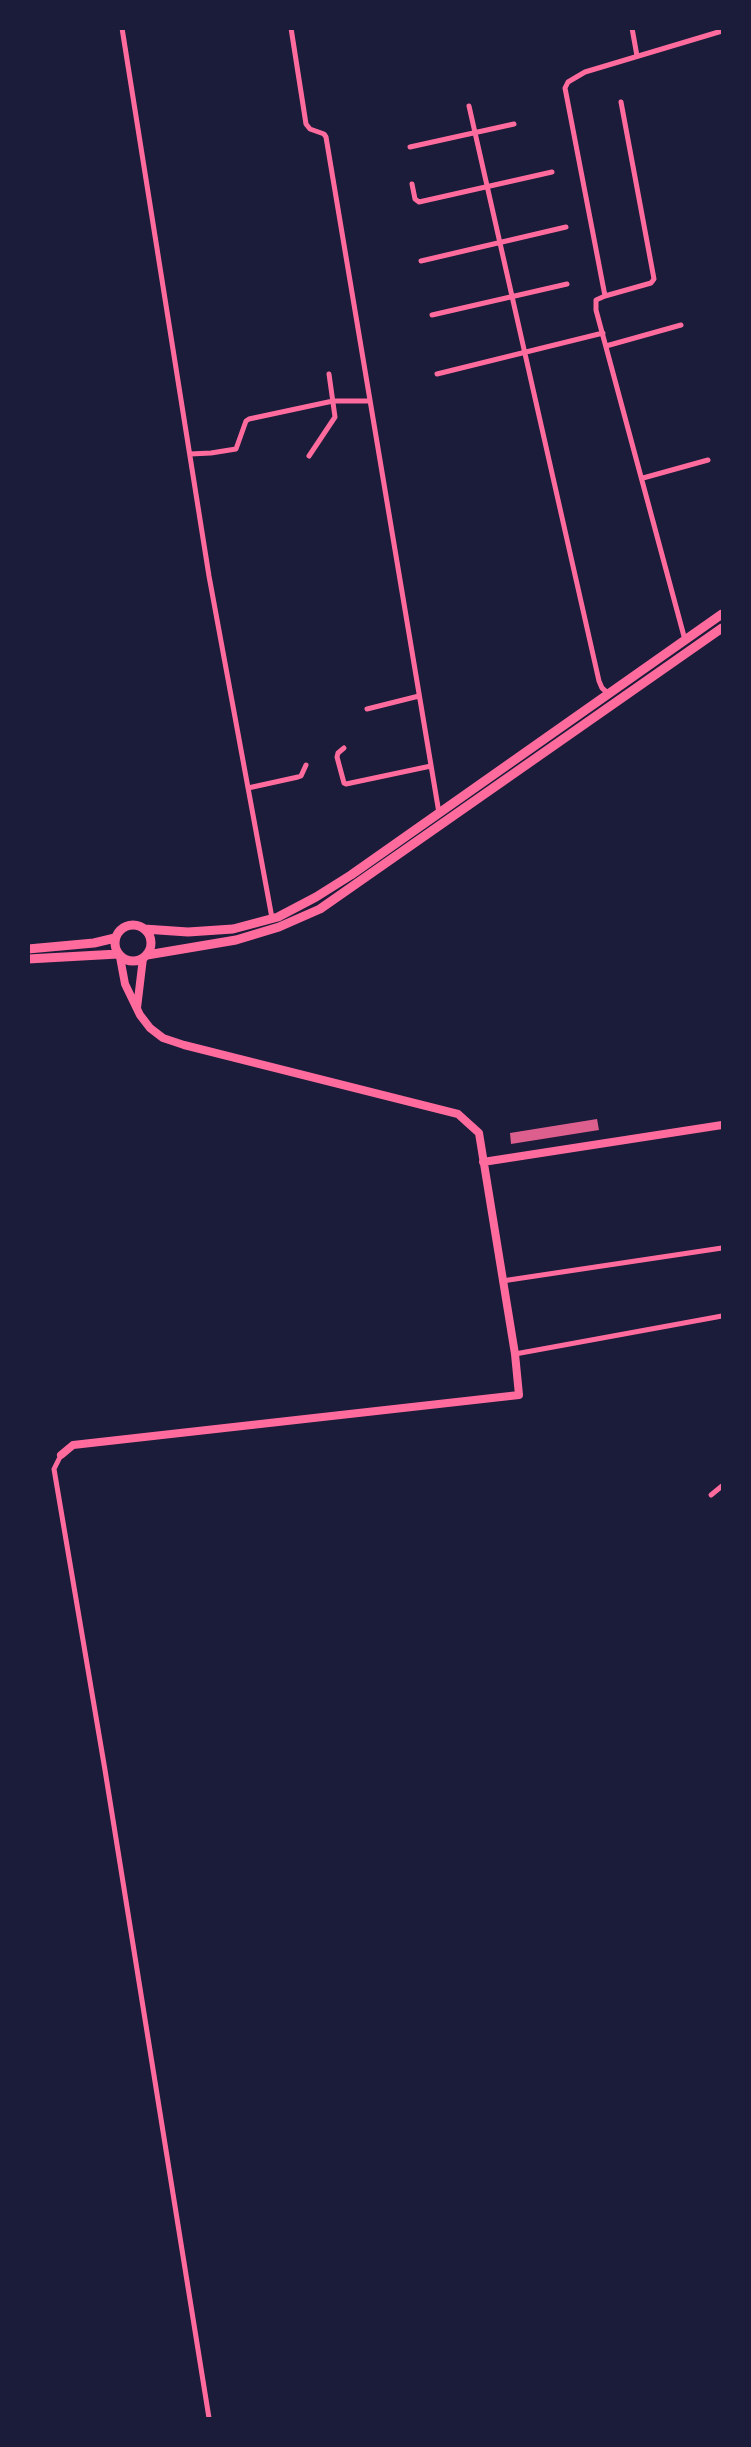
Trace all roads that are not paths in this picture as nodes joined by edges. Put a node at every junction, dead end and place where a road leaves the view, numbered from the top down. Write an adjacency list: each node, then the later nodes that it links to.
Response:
1 (122, 28): 30 (street)
2 (291, 28): 29 (street)
3 (632, 28): 6 (street)
4 (723, 31): 5 (street)
5 (707, 32): 6 (street)
6 (637, 56): 19 (street)
7 (621, 102): 19 (street)
8 (469, 106): 10 (street)
9 (514, 124): 10 (street)
10 (475, 132): 11 (street); 14 (street)
11 (410, 147)
12 (552, 172): 14 (street)
13 (412, 184): 14 (street)
14 (487, 186): 16 (street)
15 (566, 227): 16 (street)
16 (500, 242): 17 (street); 20 (street)
17 (421, 261)
18 (567, 284): 20 (street)
19 (605, 296): 23 (street)
20 (512, 297): 21 (street); 25 (street)
21 (432, 315)
22 (681, 325): 24 (street)
23 (603, 333): 24 (street); 25 (street)
24 (606, 346): 33 (street)
25 (525, 352): 27 (street); 37 (street)
26 (328, 374): 28 (street)
27 (437, 374)
28 (333, 401): 29 (street); 30 (street); 31 (street)
29 (370, 401): 38 (street)
30 (190, 454): 43 (street)
31 (309, 456)
32 (708, 460): 33 (street)
33 (643, 478): 36 (street)
34 (723, 614): 36 (highway)
35 (723, 628): 50 (highway)
36 (685, 640): 37 (highway)
37 (609, 694): 44 (highway)
38 (419, 696): 39 (street); 42 (street)
39 (367, 709)
40 (344, 748): 42 (street)
41 (306, 765): 43 (street)
42 (431, 766): 44 (street)
43 (248, 788): 45 (street)
44 (439, 813): 45 (highway)
45 (273, 918): 46 (highway)
46 (144, 929): 47 (highway); 50 (highway)
47 (115, 938): 48 (highway); 49 (highway)
48 (28, 949)
49 (119, 955): 50 (highway); 51 (highway); 52 (main road)
50 (145, 957): 52 (main road)
51 (28, 960)
52 (137, 1008): 54 (main road)
53 (723, 1125): 54 (main road)
54 (483, 1162): 56 (main road)
55 (723, 1248): 56 (street)
56 (502, 1281): 58 (main road)
57 (723, 1316): 58 (street)
58 (515, 1354): 59 (main road)
59 (61, 1455): 62 (street)
60 (723, 1486): 61 (street)
61 (711, 1495)
62 (209, 2418)

